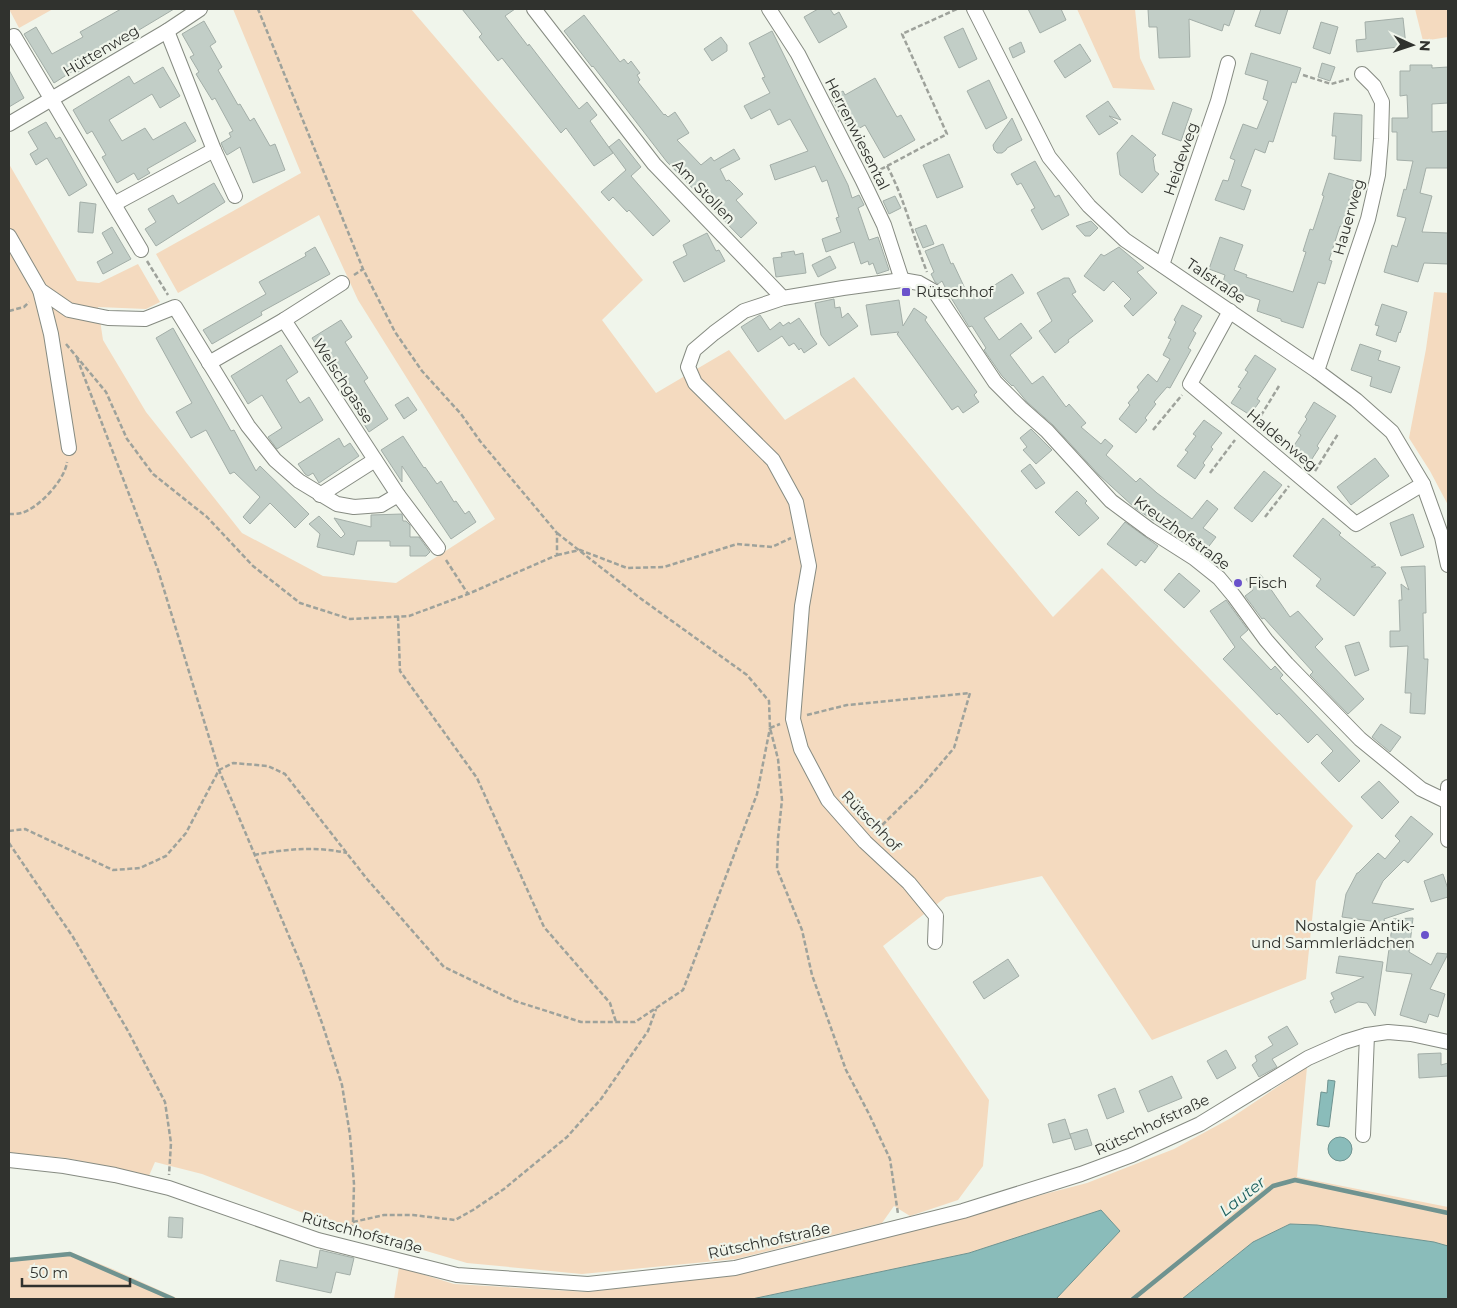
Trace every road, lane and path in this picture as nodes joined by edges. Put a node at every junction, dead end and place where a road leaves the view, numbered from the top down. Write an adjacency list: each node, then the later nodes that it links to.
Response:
1 (200, 9): 7 (street, Hüttenweg)
2 (258, 9): 50 (path)
3 (534, 9): 26 (street, Am Stollen)
4 (769, 9): 22 (street, Herrenwiesental)
5 (956, 9): 15 (path)
6 (974, 9): 21 (street, Talstraße)
7 (167, 31): 12 (street, Hüttenweg); 14 (street)
8 (14, 36): 12 (street)
9 (1228, 63): 21 (street, Heideweg)
10 (1362, 74): 11 (path); 34 (street, Hauerweg)
11 (1303, 75)
12 (52, 99): 13 (street, Hüttenweg); 18 (street)
13 (9, 124)
14 (214, 150): 17 (street); 18 (street)
15 (887, 166): 16 (path); 25 (path)
16 (875, 172)
17 (235, 196)
18 (114, 204): 20 (street)
19 (9, 236): 24 (street)
20 (141, 250): 27 (path)
21 (1162, 265): 28 (street, Talstraße)
22 (902, 280): 25 (street); 26 (street)
23 (342, 283): 30 (street)
24 (40, 290): 27 (street); 29 (path); 31 (street)
25 (935, 292): 61 (street, Kreuzhofstraße)
26 (783, 298): 49 (street, Rütschhof)
27 (174, 307): 33 (street)
28 (1230, 311): 34 (street, Talstraße); 35 (street)
29 (9, 312)
30 (284, 320): 33 (street); 41 (street, Welschgasse)
31 (50, 334): 32 (path); 40 (street)
32 (76, 354): 56 (path); 59 (path)
33 (209, 363): 45 (street)
34 (1318, 371): 44 (street, Talstraße)
35 (1190, 384): 37 (path); 38 (street, Haldenweg)
36 (1279, 386): 38 (path)
37 (1153, 430)
38 (1247, 432): 42 (path); 43 (street, Haldenweg)
39 (1338, 434): 43 (path)
40 (69, 448): 47 (path)
41 (375, 460): 45 (street); 46 (street, Welschgasse)
42 (1210, 473)
43 (1303, 479): 44 (street, Haldenweg); 48 (path)
44 (1424, 484): 54 (street, Talstraße)
45 (320, 495): 46 (street)
46 (398, 496): 51 (street, Welschgasse)
47 (9, 514)
48 (1265, 517)
49 (804, 532): 52 (path); 57 (street, Rütschhof)
50 (557, 533): 52 (path); 53 (path)
51 (438, 548): 55 (path)
52 (580, 550): 53 (path); 58 (path)
53 (557, 555): 55 (path)
54 (1448, 565)
55 (468, 594): 56 (path)
56 (398, 616): 70 (path)
57 (794, 719): 64 (street, Rütschhof); 64 (path)
58 (770, 728): 69 (path); 77 (path)
59 (219, 770): 62 (path); 66 (path); 67 (path)
60 (1448, 787): 61 (street)
61 (1448, 802): 63 (street)
62 (9, 831)
63 (1448, 840)
64 (866, 842): 68 (street, Rütschhof)
65 (9, 843): 75 (path)
66 (347, 854): 67 (path); 70 (path)
67 (254, 855): 76 (path)
68 (935, 942)
69 (657, 1008): 70 (path); 76 (path)
70 (616, 1022)
71 (1367, 1035): 72 (street, Rütschhofstraße); 73 (street); 77 (street, Rütschhofstraße)
72 (1448, 1042)
73 (1363, 1135)
74 (9, 1160): 75 (street, Rütschhofstraße)
75 (169, 1188): 78 (street, Rütschhofstraße)
76 (353, 1222): 78 (path)
77 (900, 1228): 78 (street, Rütschhofstraße)
78 (347, 1246)

